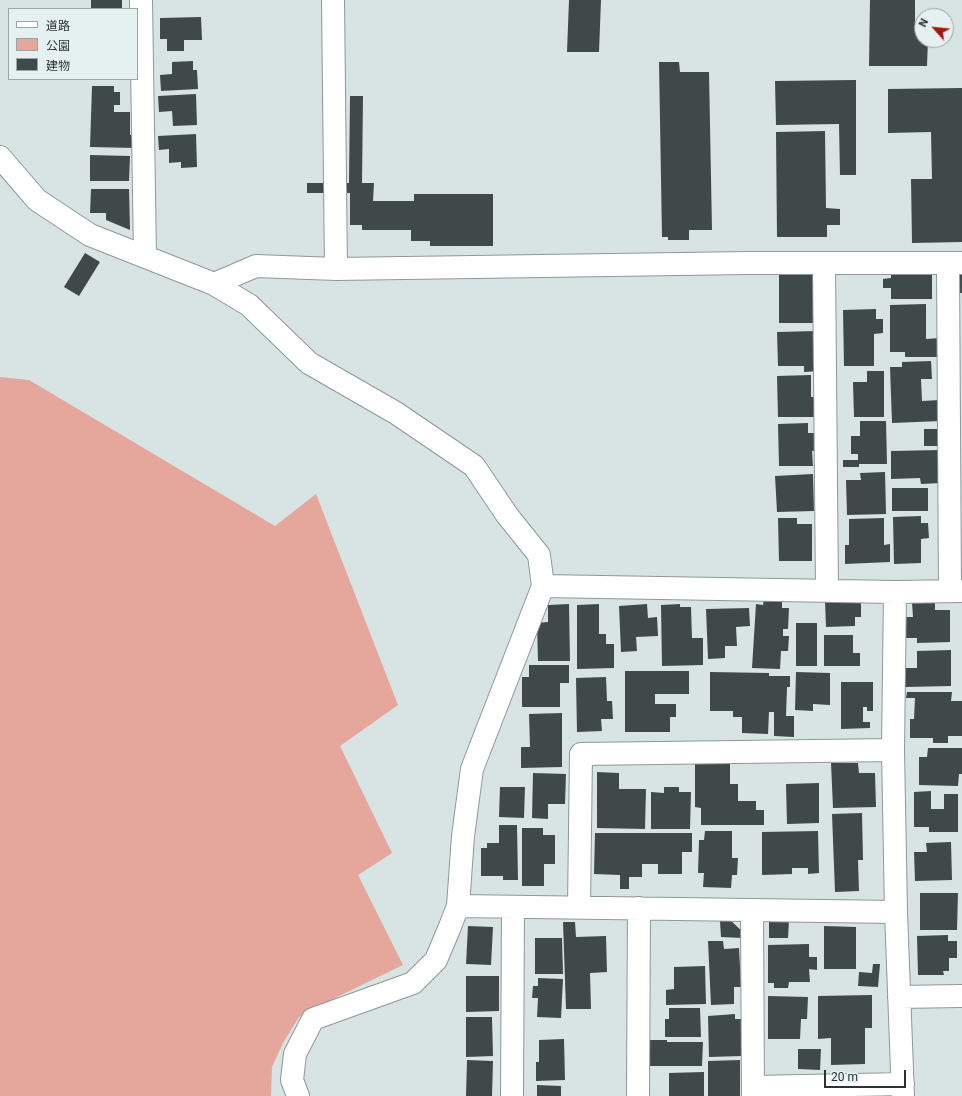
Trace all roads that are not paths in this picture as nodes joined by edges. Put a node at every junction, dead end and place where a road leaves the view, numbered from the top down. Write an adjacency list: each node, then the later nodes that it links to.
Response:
1 (141, 0): 4 (street)
2 (333, 0): 7 (street)
3 (0, 157): 4 (street)
4 (145, 257): 8 (street)
5 (824, 263): 6 (street); 7 (street); 10 (street)
6 (955, 263): 11 (street)
7 (336, 269): 8 (street)
8 (214, 284): 9 (street)
9 (543, 586): 10 (street); 14 (street)
10 (827, 591): 12 (street)
11 (956, 591): 12 (street)
12 (895, 592): 13 (street)
13 (893, 750): 16 (street); 19 (street)
14 (458, 906): 15 (street); 24 (street)
15 (513, 907): 16 (street); 25 (street)
16 (579, 908): 17 (street)
17 (639, 908): 18 (street); 26 (street)
18 (752, 910): 19 (street); 23 (street)
19 (896, 912): 21 (street)
20 (962, 996): 21 (street)
21 (899, 997): 22 (street)
22 (903, 1090): 23 (street)
23 (753, 1091)
24 (298, 1096)
25 (512, 1096)
26 (638, 1096)

